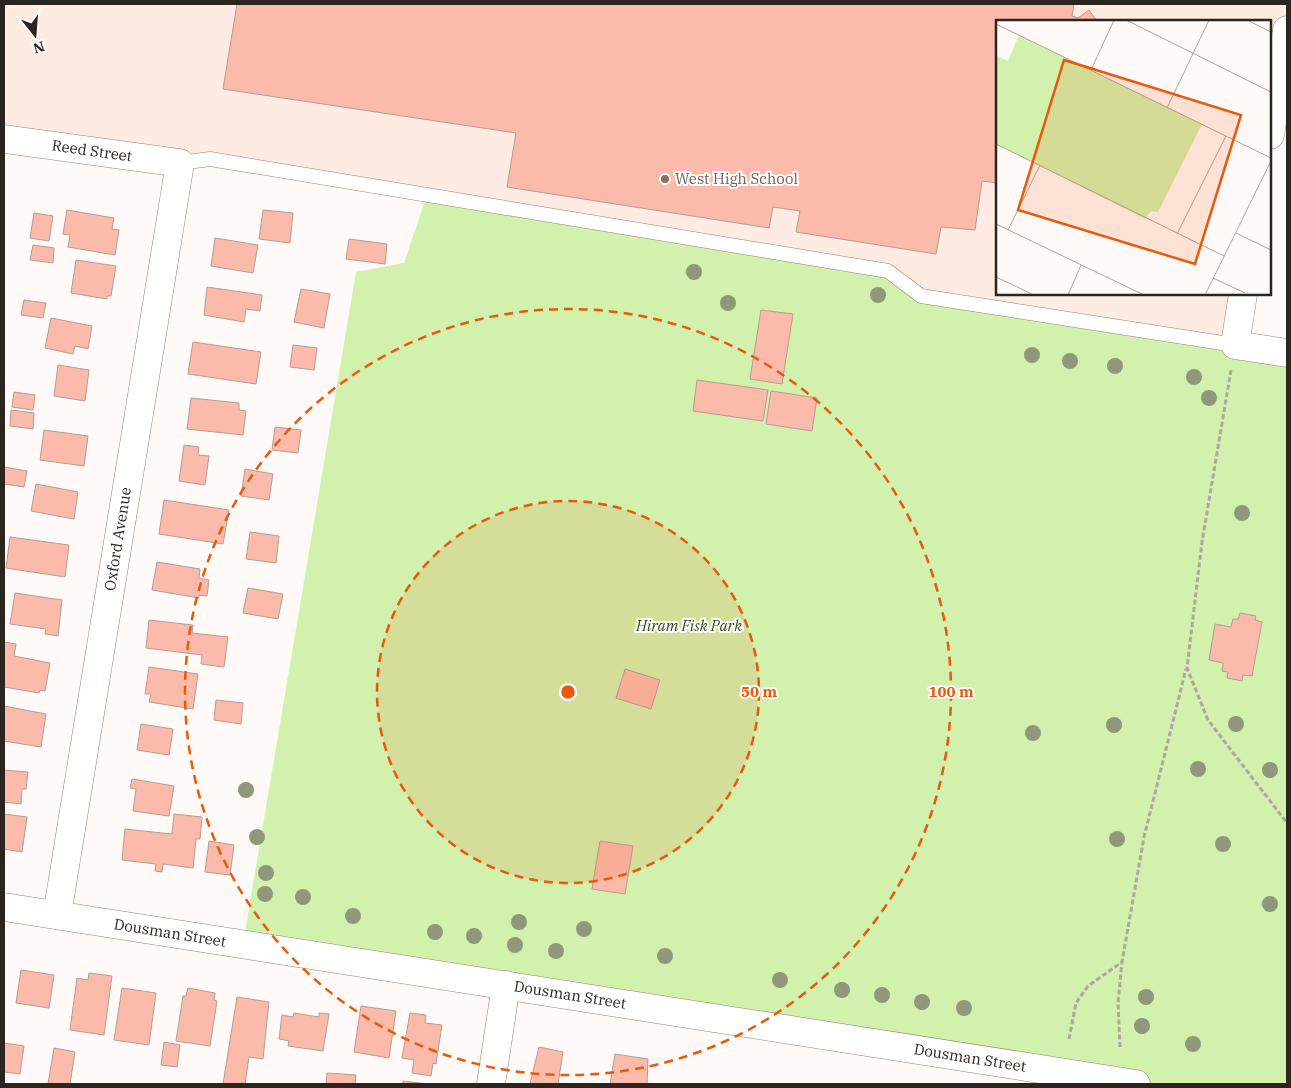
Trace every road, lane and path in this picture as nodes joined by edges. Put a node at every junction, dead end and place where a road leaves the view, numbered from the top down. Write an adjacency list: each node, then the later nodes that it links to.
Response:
1 (1287, 30): 2 (street)
2 (1271, 129)
3 (4, 139): 4 (street, Reed Street)
4 (180, 163): 6 (lane); 11 (street, Oxford Avenue)
5 (1243, 295): 6 (street)
6 (1235, 345): 7 (street); 8 (path)
7 (1287, 353)
8 (1186, 668): 9 (path); 12 (path)
9 (1287, 823)
10 (4, 907): 11 (street, Dousman Street)
11 (57, 915): 13 (street, Dousman Street)
12 (1122, 962): 14 (path); 15 (path)
13 (506, 985): 16 (street, Dousman Street); 17 (street)
14 (1069, 1039)
15 (1120, 1046)
16 (1091, 1081): 18 (street, Dousman Street)
17 (491, 1084)
18 (1136, 1084)

